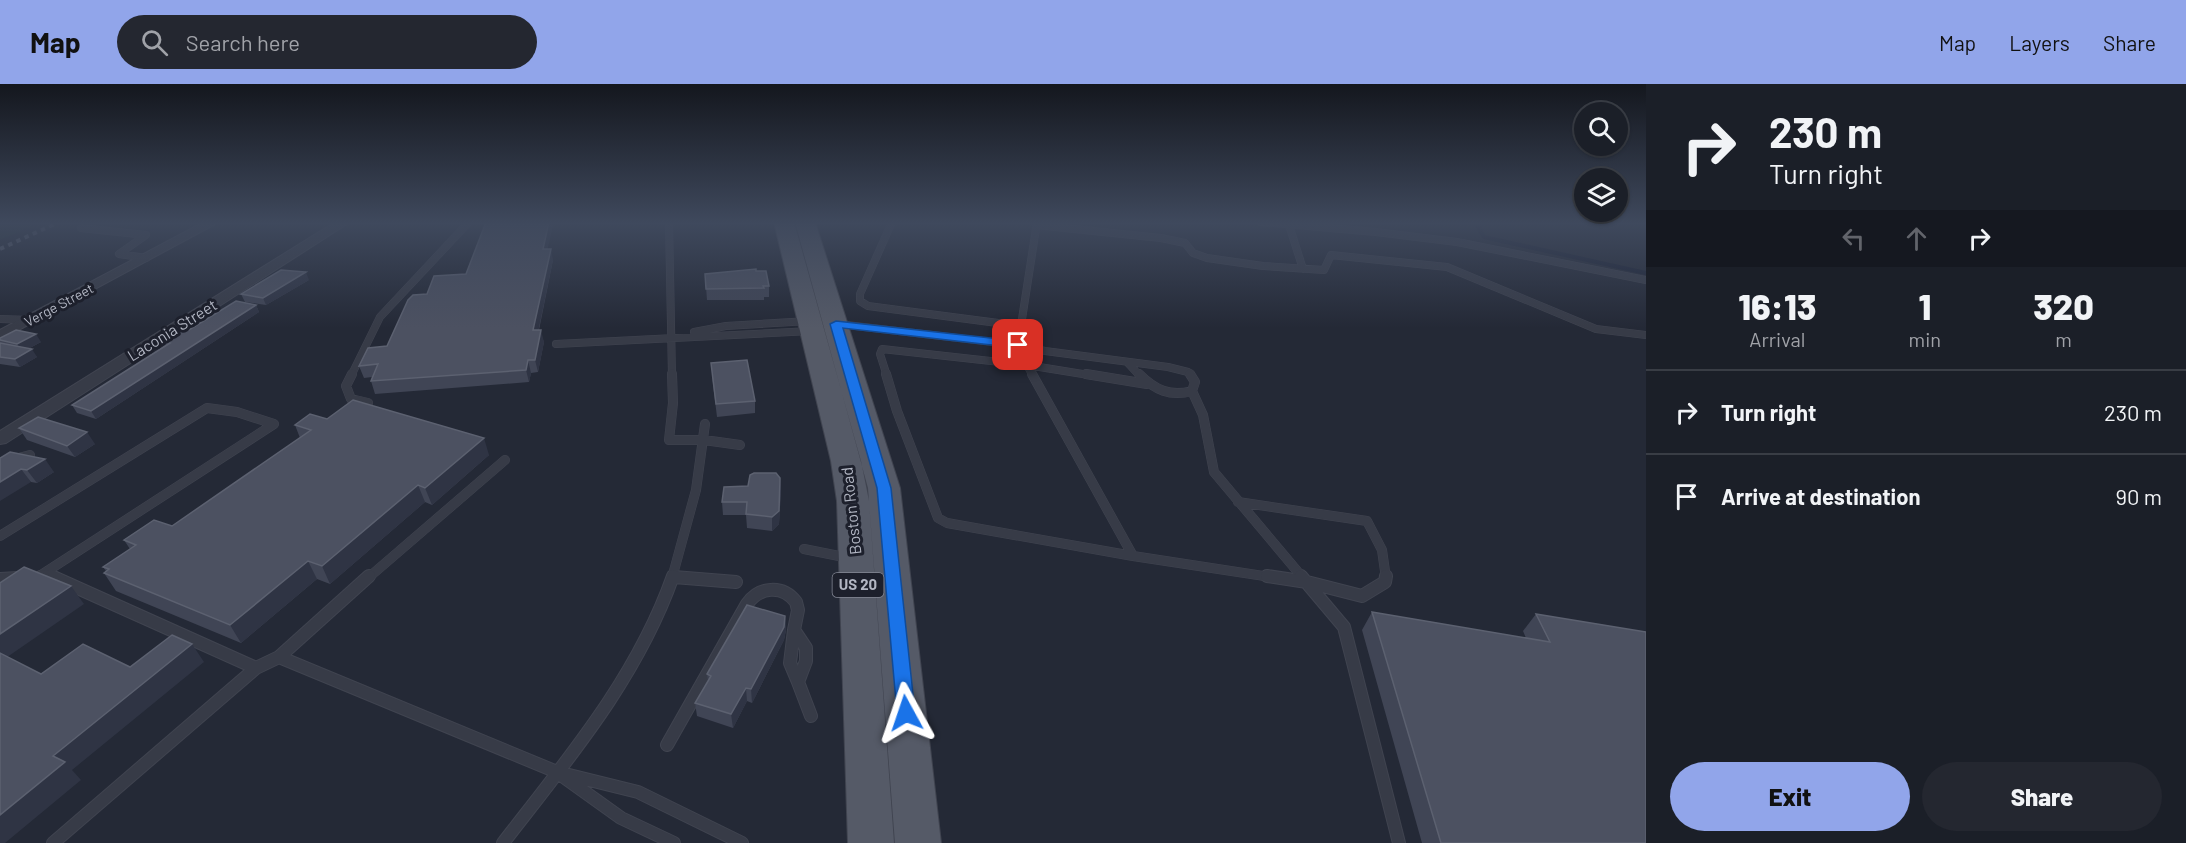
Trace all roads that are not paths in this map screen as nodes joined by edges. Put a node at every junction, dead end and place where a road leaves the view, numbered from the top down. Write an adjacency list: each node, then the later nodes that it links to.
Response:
1 (142, 257): 14 (lane)
2 (288, 257): 32 (street, Laconia Street)
3 (436, 257): 30 (lane)
4 (670, 257): 23 (lane)
5 (798, 257): 19 (main road, Boston Road / US 20)
6 (812, 257): 19 (main road, Boston Road / US 20)
7 (876, 257): 20 (lane)
8 (1031, 257): 20 (lane)
9 (1205, 257): 15 (lane)
10 (1299, 257): 15 (lane)
11 (1330, 257): 15 (lane)
12 (1354, 257): 21 (lane)
13 (1539, 257): 16 (lane)
14 (146, 258): 18 (street, Verge Street)
15 (1303, 269)
16 (1646, 280)
17 (0, 319): 18 (lane)
18 (30, 320): 22 (street, Verge Street)
19 (825, 326): 23 (lane); 25 (lane); 42 (main road, Boston Road / US 20); 60 (main road, Boston Road / US 20)
20 (1021, 326): 25 (lane)
21 (1646, 335)
22 (0, 336)
23 (671, 336): 24 (lane); 33 (lane)
24 (556, 344)
25 (1018, 345): 26 (lane); 27 (lane)
26 (1127, 362): 28 (lane); 29 (lane)
27 (1027, 365): 28 (lane); 41 (lane); 41 (lane)
28 (1147, 384): 29 (lane)
29 (1192, 391): 38 (lane)
30 (368, 403)
31 (705, 424): 33 (lane)
32 (0, 439)
33 (704, 440): 34 (lane); 44 (lane)
34 (740, 445)
35 (30, 455): 37 (lane)
36 (505, 460): 49 (lane)
37 (0, 463)
38 (1238, 502): 47 (lane); 47 (lane)
39 (0, 536): 43 (lane)
40 (804, 549): 42 (lane)
41 (1133, 556): 47 (lane)
42 (857, 560): 59 (main road, Boston Road / US 20)
43 (38, 577): 45 (lane); 50 (lane)
44 (674, 577): 46 (lane); 54 (lane)
45 (0, 579)
46 (736, 582)
47 (1307, 582): 61 (lane)
48 (794, 630): 51 (lane); 51 (lane); 53 (lane)
49 (279, 657): 50 (lane); 54 (lane)
50 (256, 668): 55 (lane)
51 (798, 682): 52 (lane)
52 (811, 716)
53 (667, 745)
54 (557, 772): 56 (lane); 57 (lane); 58 (lane)
55 (53, 843)
56 (503, 843)
57 (674, 843)
58 (742, 843)
59 (871, 843)
60 (918, 843)
61 (1399, 843)

